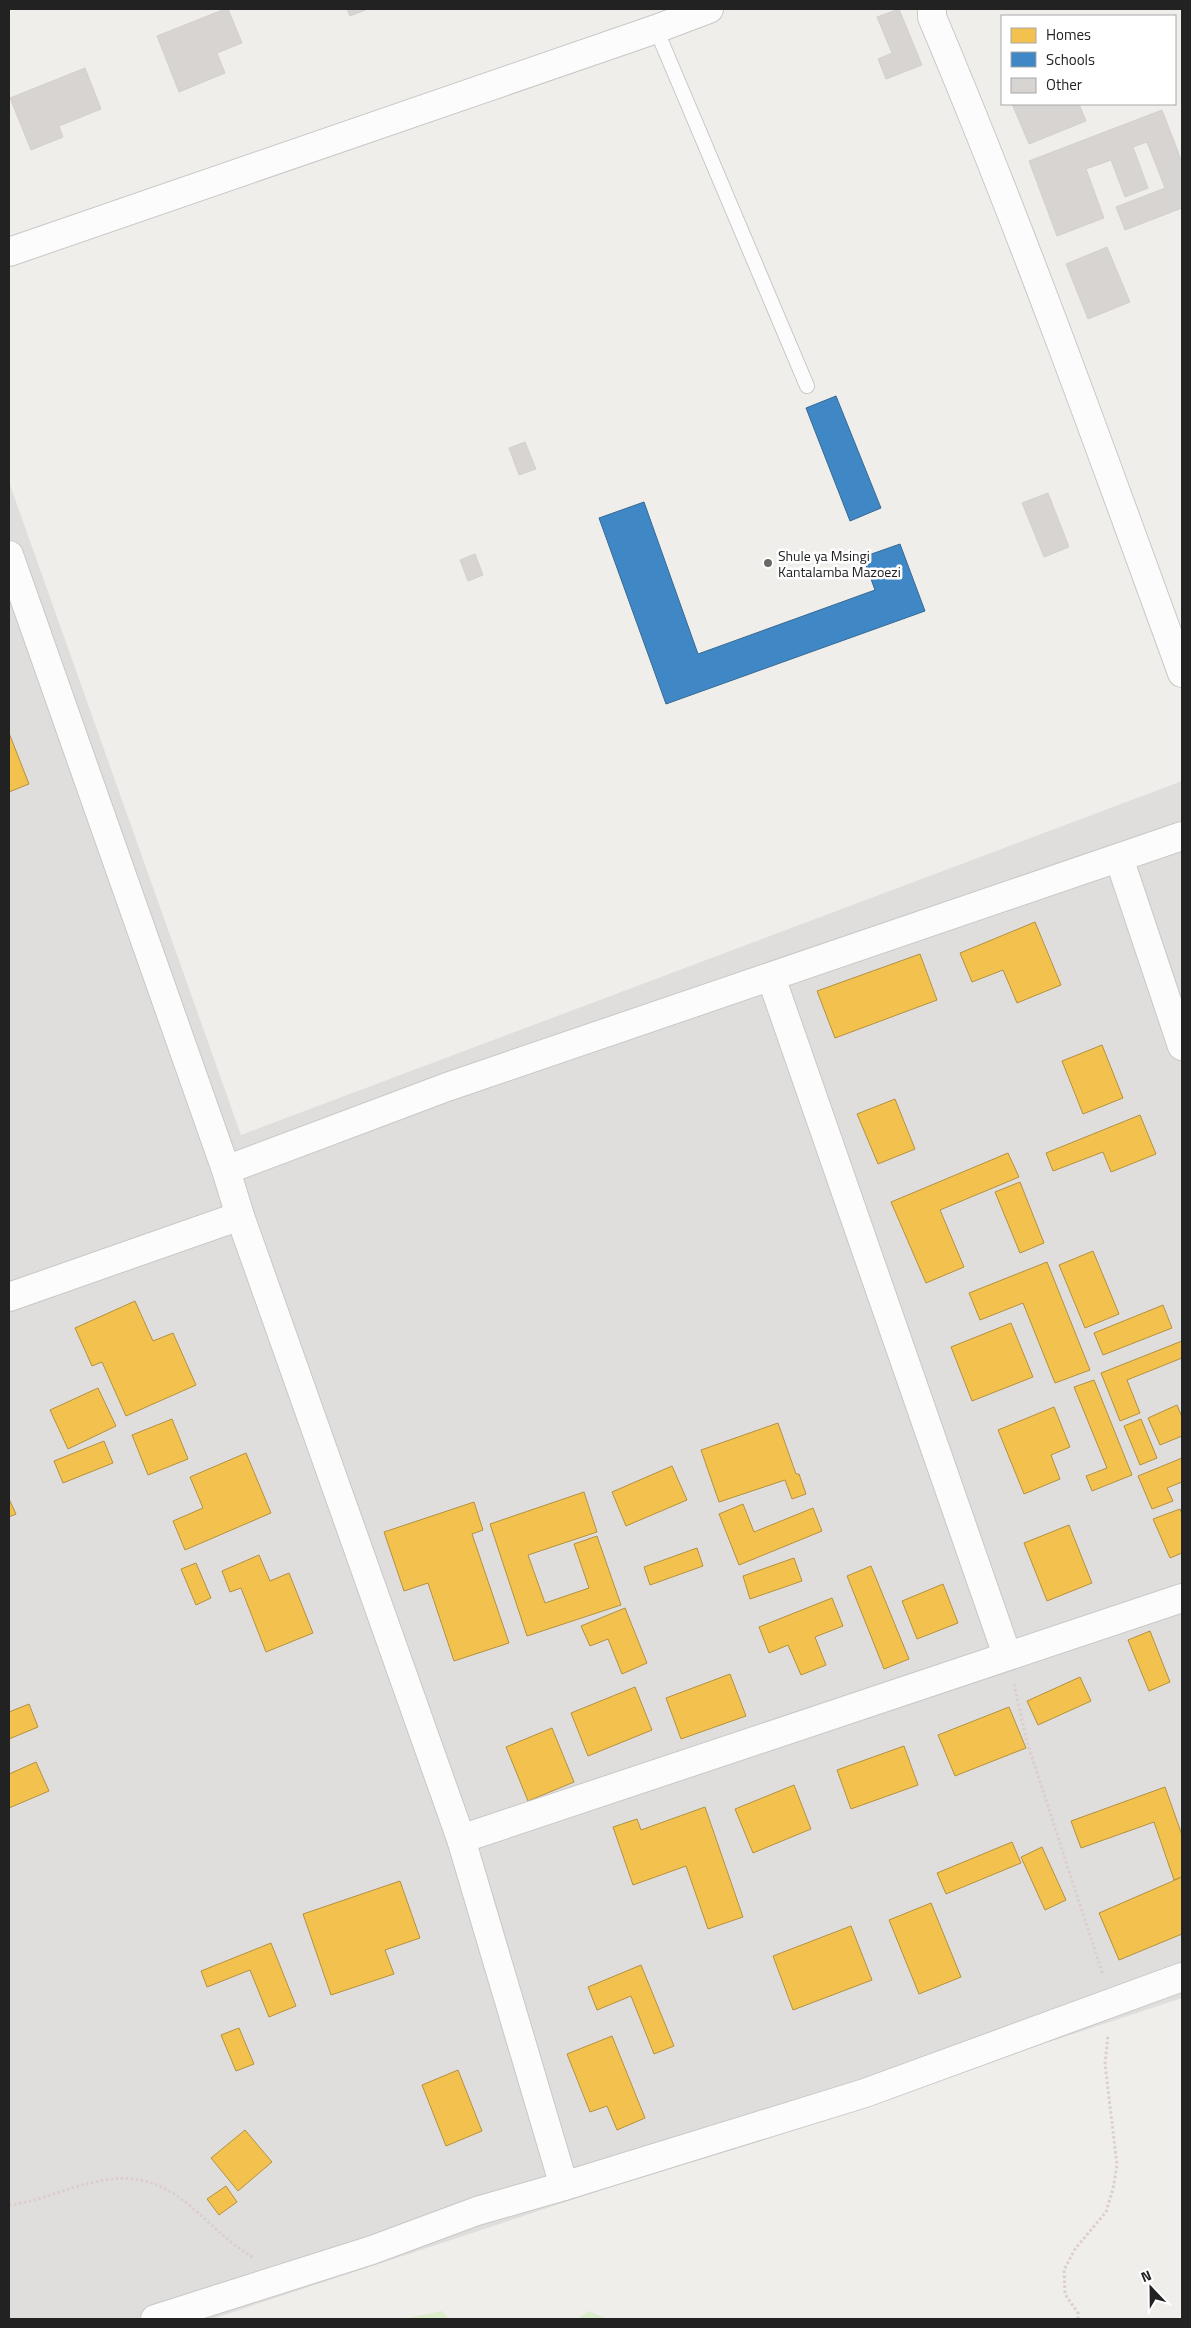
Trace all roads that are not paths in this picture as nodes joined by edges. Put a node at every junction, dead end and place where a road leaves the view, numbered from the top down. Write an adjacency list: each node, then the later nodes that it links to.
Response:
1 (709, 9): 3 (street)
2 (930, 12): 7 (street)
3 (656, 29): 4 (street); 5 (lane)
4 (9, 252)
5 (807, 386)
6 (9, 555): 12 (street)
7 (1182, 673)
8 (1182, 836): 9 (street)
9 (1120, 858): 10 (street); 11 (street)
10 (771, 977): 12 (street); 16 (street)
11 (1182, 1046)
12 (226, 1170): 13 (street)
13 (240, 1216): 14 (street); 17 (street)
14 (9, 1297)
15 (1182, 1598): 16 (street)
16 (1007, 1655): 17 (street)
17 (461, 1839): 19 (street)
18 (1182, 1977): 19 (street)
19 (564, 2186): 20 (street)
20 (155, 2319)

